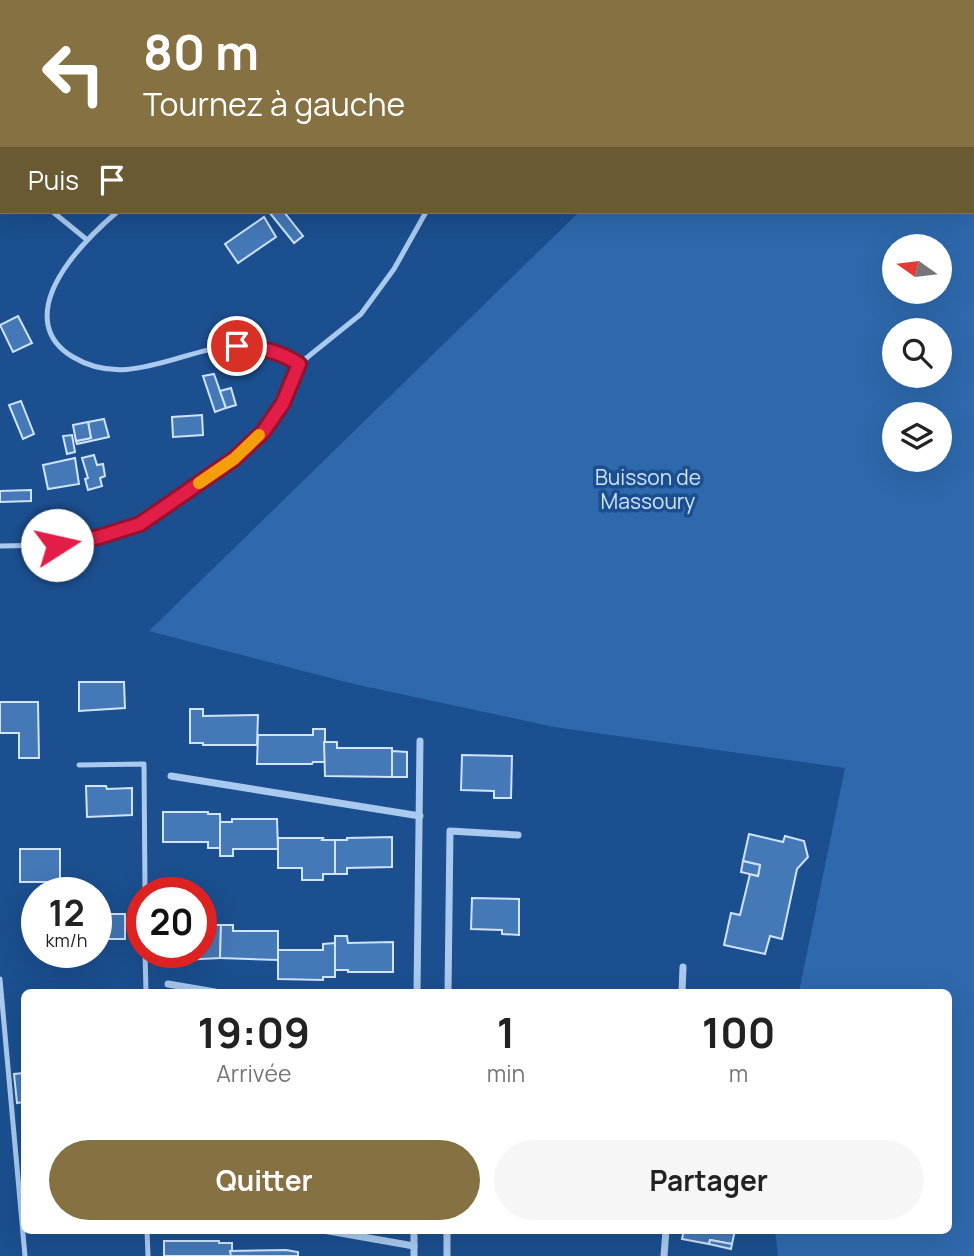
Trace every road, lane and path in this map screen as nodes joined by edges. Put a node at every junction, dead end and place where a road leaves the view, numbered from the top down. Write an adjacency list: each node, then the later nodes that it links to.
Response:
1 (55, 214): 4 (lane)
2 (115, 214): 4 (lane)
3 (425, 214): 5 (lane)
4 (86, 239): 5 (lane)
5 (299, 364): 6 (lane)
6 (0, 546)
7 (420, 741): 10 (street)
8 (79, 765): 12 (lane)
9 (171, 776): 10 (street)
10 (419, 816): 19 (street)
11 (518, 835): 20 (street)
12 (145, 877)
13 (683, 967): 21 (street)
14 (145, 968): 17 (lane)
15 (0, 979): 22 (lane)
16 (169, 984): 18 (street)
17 (146, 989)
18 (198, 989)
19 (417, 989)
20 (448, 989)
21 (682, 989)
22 (21, 1212)
23 (23, 1234): 30 (lane)
24 (147, 1234): 31 (lane)
25 (346, 1234): 29 (street)
26 (414, 1234): 29 (street)
27 (447, 1234): 33 (street)
28 (667, 1234): 34 (street)
29 (414, 1246): 32 (street)
30 (25, 1256)
31 (148, 1256)
32 (414, 1256)
33 (447, 1256)
34 (664, 1256)

